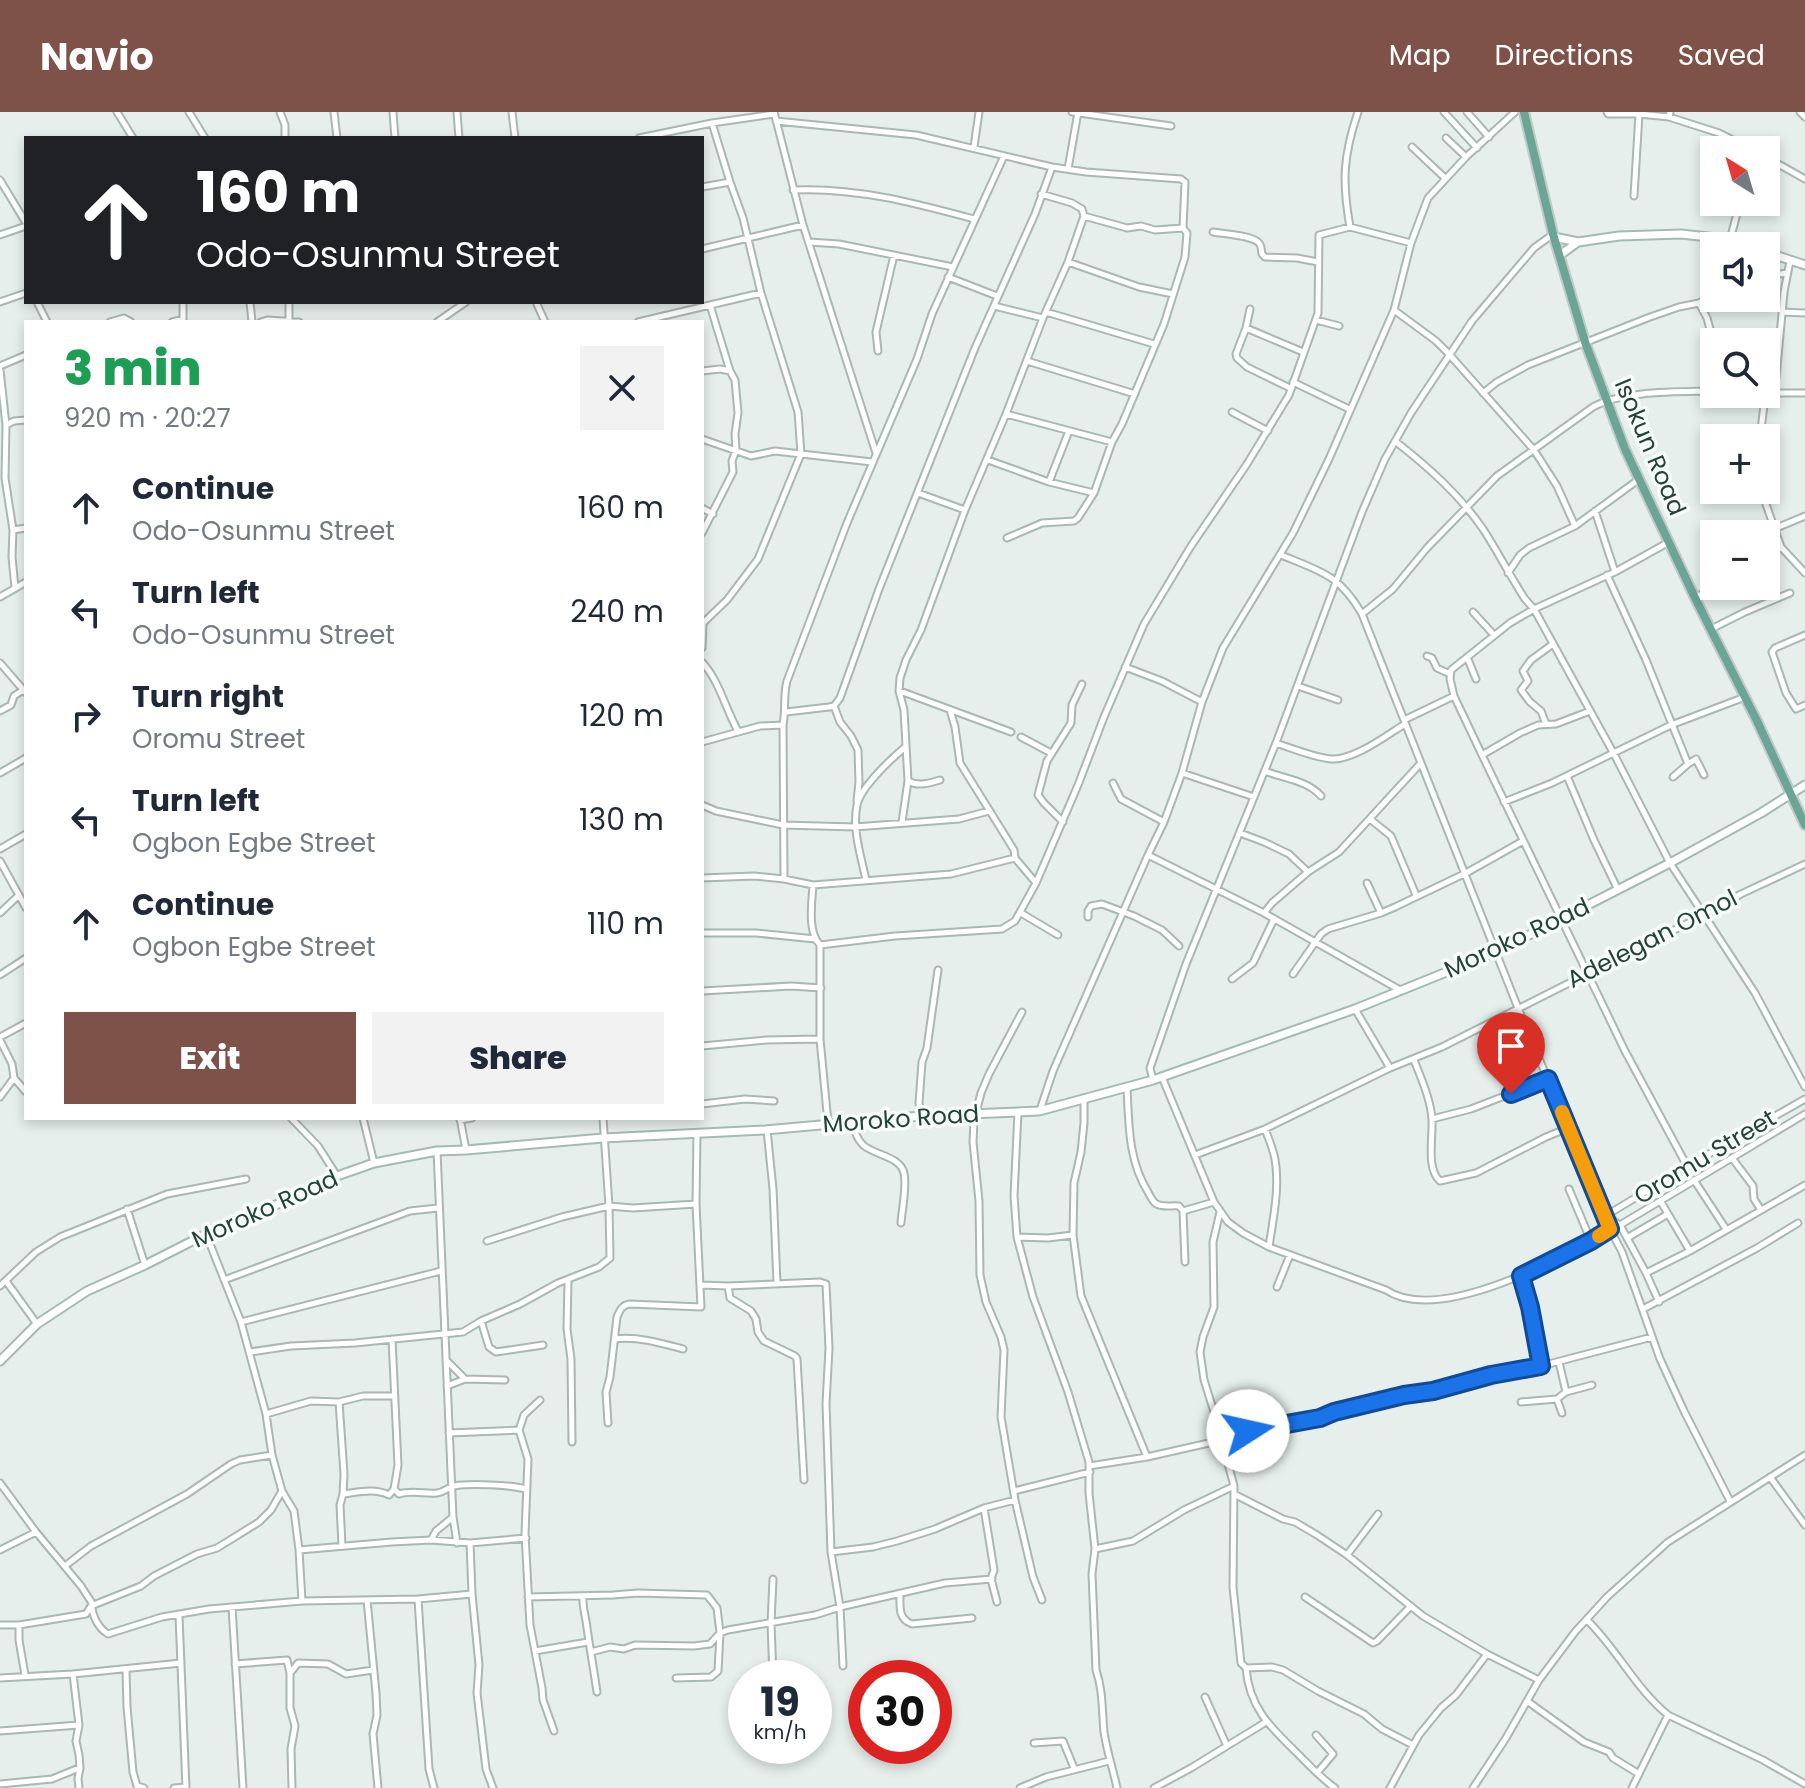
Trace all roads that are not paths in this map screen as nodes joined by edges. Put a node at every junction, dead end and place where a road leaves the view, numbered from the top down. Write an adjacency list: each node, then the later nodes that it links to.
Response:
1 (117, 112): 23 (street)
2 (189, 112): 24 (street)
3 (280, 112): 25 (street)
4 (334, 112): 26 (street)
5 (393, 112): 27 (street)
6 (457, 112): 28 (street)
7 (512, 112): 29 (street)
8 (979, 112): 34 (street)
9 (1076, 112): 22 (street); 41 (street)
10 (1358, 112): 55 (street)
11 (1444, 112): 36 (street)
12 (1467, 112): 32 (street)
13 (1515, 112): 32 (street)
14 (1524, 112): 59 (main road, Isokun Road)
15 (1607, 112): 17 (street)
16 (1800, 112): 20 (street)
17 (1639, 114): 18 (street); 49 (street)
18 (1670, 115): 31 (street)
19 (775, 116): 21 (street); 34 (street); 47 (street)
20 (1805, 117)
21 (712, 123): 30 (street); 45 (street)
22 (1171, 126)
23 (132, 136)
24 (204, 136)
25 (285, 136)
26 (337, 136)
27 (395, 136)
28 (459, 136)
29 (515, 136)
30 (649, 136)
31 (1725, 136)
32 (1489, 137): 36 (street)
33 (1446, 138): 38 (street)
34 (974, 147): 37 (street)
35 (1412, 147): 42 (street)
36 (1477, 148): 38 (street)
37 (1004, 156): 40 (street); 51 (street)
38 (1466, 157): 42 (street)
39 (1780, 165): 43 (street)
40 (1052, 167): 41 (street); 48 (street)
41 (1068, 169): 56 (street)
42 (1445, 178): 64 (street)
43 (1805, 179)
44 (0, 180): 52 (street)
45 (730, 182): 46 (street); 61 (street)
46 (704, 187)
47 (793, 190): 51 (street); 53 (street)
48 (1041, 194): 50 (street); 80 (street)
49 (1634, 196)
50 (1084, 216): 56 (street); 70 (street)
51 (974, 219): 73 (street)
52 (24, 222)
53 (803, 225): 61 (street); 62 (street)
54 (24, 226): 58 (street)
55 (1350, 227): 64 (street); 71 (street)
56 (1183, 228): 79 (street)
57 (1213, 232): 71 (street)
58 (0, 235)
59 (1553, 236): 63 (street); 67 (main road, Isokun Road); 103 (street)
60 (1700, 236): 63 (street)
61 (747, 238): 65 (street); 77 (street)
62 (809, 242): 66 (street); 130 (street)
63 (1578, 242): 67 (street)
64 (1411, 243): 88 (street)
65 (704, 249)
66 (894, 255): 73 (street); 101 (street)
67 (1560, 255): 99 (main road, Isokun Road)
68 (1780, 257): 69 (street)
69 (1790, 261): 72 (street); 74 (street)
70 (1068, 262): 79 (street); 91 (street)
71 (1318, 262): 94 (street)
72 (1805, 265)
73 (953, 267): 76 (street)
74 (1787, 273): 75 (street); 89 (street)
75 (1780, 274)
76 (948, 277): 80 (street); 130 (street)
77 (761, 293): 85 (street); 131 (street)
78 (24, 294): 81 (street)
79 (1173, 294): 100 (street)
80 (997, 296): 86 (street)
81 (0, 302)
82 (1699, 303): 97 (street); 99 (street)
83 (463, 304): 92 (street)
84 (701, 304): 85 (street); 93 (street)
85 (710, 305): 105 (street)
86 (994, 306): 91 (street); 137 (street)
87 (1250, 309): 96 (street)
88 (1394, 310): 103 (street); 118 (street)
89 (1782, 312): 90 (street); 98 (street)
90 (1805, 313)
91 (1045, 315): 100 (street); 106 (street)
92 (440, 320)
93 (645, 320)
94 (1316, 320): 95 (street); 102 (street)
95 (1339, 326)
96 (1246, 328): 102 (street); 111 (street)
97 (1710, 328)
98 (1780, 334)
99 (1585, 342): 113 (street); 117 (main road, Isokun Road)
100 (1154, 344): 115 (street)
101 (878, 351)
102 (1303, 352): 111 (street)
103 (1449, 354): 113 (street); 126 (street)
104 (24, 356): 107 (street)
105 (726, 358): 108 (street); 110 (street)
106 (1027, 361): 115 (street); 120 (street)
107 (0, 368): 122 (street)
108 (720, 369): 109 (street); 110 (street)
109 (704, 371)
110 (730, 371): 128 (street)
111 (1292, 385): 118 (street); 124 (street)
112 (1700, 391): 117 (street)
113 (1483, 393): 129 (street)
114 (1805, 393): 116 (street)
115 (1135, 394): 127 (street)
116 (1780, 394)
117 (1606, 399): 129 (street); 135 (main road, Isokun Road)
118 (1349, 409): 153 (street)
119 (1232, 412): 124 (street)
120 (1006, 414): 123 (street); 132 (street)
121 (24, 420): 122 (street)
122 (6, 425): 134 (street)
123 (1069, 430): 127 (street); 136 (street)
124 (1268, 431): 177 (street)
125 (704, 440): 128 (street)
126 (1395, 441): 140 (street); 158 (street)
127 (1112, 442): 138 (street)
128 (736, 450): 131 (street); 143 (street)
129 (1534, 450): 140 (street); 145 (street)
130 (877, 453): 133 (street)
131 (801, 454): 133 (street); 168 (street)
132 (987, 460): 136 (street); 141 (street)
133 (872, 462): 196 (street)
134 (3, 478): 148 (street)
135 (1638, 480): 142 (street); 151 (main road, Isokun Road)
136 (1049, 482): 138 (street)
137 (918, 493): 141 (street); 192 (street)
138 (1094, 493): 150 (street)
139 (704, 509): 143 (street)
140 (1467, 509): 155 (street); 167 (street)
141 (965, 510): 183 (street)
142 (1595, 511): 145 (street); 154 (street)
143 (713, 514): 149 (street)
144 (1805, 516): 146 (street)
145 (1575, 526): 155 (street)
146 (1780, 526)
147 (24, 528): 148 (street)
148 (13, 530): 160 (street)
149 (704, 530)
150 (1007, 538)
151 (1670, 542): 154 (street); 164 (main road, Isokun Road)
152 (1781, 547): 156 (street)
153 (1281, 555): 158 (street); 190 (street)
154 (1615, 572): 157 (street)
155 (1508, 573): 165 (street)
156 (1805, 573)
157 (1607, 575): 165 (street); 200 (street)
158 (1338, 581): 167 (street); 181 (street)
159 (24, 583): 160 (street)
160 (15, 588): 163 (street)
161 (1790, 593): 169 (street)
162 (1700, 595): 164 (street)
163 (0, 597)
164 (1695, 598): 169 (main road, Isokun Road)
165 (1534, 609): 170 (street); 172 (street)
166 (1473, 612): 170 (street)
167 (1362, 614): 197 (street)
168 (704, 623)
169 (1711, 629): 187 (main road, Isokun Road)
170 (1494, 635): 174 (street)
171 (1805, 635): 191 (street)
172 (1553, 644): 195 (street); 198 (street)
173 (1427, 656): 178 (street)
174 (1467, 657): 178 (street); 179 (street)
175 (0, 663): 182 (street)
176 (704, 666): 201 (street)
177 (1125, 667): 190 (street); 232 (street)
178 (1450, 674): 186 (street)
179 (1476, 679)
180 (1082, 684): 207 (street)
181 (1298, 686): 188 (street); 205 (street)
182 (24, 691)
183 (899, 691): 185 (street); 189 (street)
184 (24, 692): 194 (street)
185 (909, 694): 189 (street); 193 (street)
186 (1454, 696): 197 (street); 209 (street)
187 (1745, 697): 200 (street); 223 (main road, Isokun Road)
188 (1338, 700)
189 (903, 701): 206 (street)
190 (1202, 702): 215 (street)
191 (1805, 705)
192 (834, 706): 196 (street); 226 (street)
193 (950, 710): 202 (street); 229 (street)
194 (0, 711)
195 (1590, 711): 198 (street); 208 (street)
196 (786, 712): 199 (street)
197 (1405, 722): 205 (street); 211 (street)
198 (1546, 724): 209 (street)
199 (783, 725): 201 (street); 234 (street)
200 (1671, 725): 208 (street); 212 (street)
201 (738, 731): 204 (street)
202 (1011, 732)
203 (1021, 737): 207 (street)
204 (704, 741)
205 (1276, 743): 213 (street)
206 (905, 747): 220 (street); 226 (street)
207 (1051, 753): 232 (street)
208 (1614, 754): 217 (street); 244 (street)
209 (1482, 755): 227 (street)
210 (24, 759): 214 (street)
211 (1420, 764): 230 (street); 247 (street)
212 (1688, 764): 216 (street); 218 (street)
213 (1265, 771): 224 (street); 225 (street)
214 (0, 773)
215 (1182, 773): 225 (street); 233 (street)
216 (1704, 775)
217 (1567, 776): 227 (street); 255 (street)
218 (1673, 777)
219 (940, 780): 220 (street)
220 (908, 781): 231 (street)
221 (1113, 783): 233 (street)
222 (1805, 785): 223 (street, Moroko Road)
223 (1790, 794): 235 (main road, Isokun Road); 244 (street, Moroko Road)
224 (1321, 796)
225 (1254, 797): 237 (street)
226 (857, 802): 236 (street)
227 (1504, 802): 239 (street)
228 (704, 806): 234 (street)
229 (989, 811): 231 (street); 242 (street)
230 (1370, 819): 246 (street); 256 (street)
231 (902, 822): 236 (street)
232 (1063, 822): 251 (street)
233 (1164, 822): 241 (street)
234 (783, 825): 236 (street); 249 (street)
235 (1805, 825)
236 (855, 827): 250 (street)
237 (1240, 833): 246 (street); 254 (street)
238 (24, 835): 240 (street)
239 (1523, 841): 247 (street); 267 (street)
240 (0, 849)
241 (1148, 855): 254 (street); 259 (street)
242 (1015, 858): 250 (street); 251 (street)
243 (0, 861): 257 (street)
244 (1670, 863): 255 (street, Moroko Road); 264 (street)
245 (1805, 864): 264 (street, Adelegan Omol)
246 (1308, 872): 262 (street)
247 (1466, 873): 256 (street); 273 (street)
248 (704, 878): 249 (street)
249 (784, 879): 253 (street)
250 (866, 880): 253 (street)
251 (1036, 883): 261 (street)
252 (1367, 883): 263 (street)
253 (813, 885): 270 (street)
254 (1217, 889): 262 (street); 295 (street)
255 (1618, 890): 267 (street, Moroko Road)
256 (1416, 895): 263 (street)
257 (18, 896): 258 (street); 260 (street)
258 (24, 905)
259 (1123, 912): 265 (street); 272 (street); 304 (street)
260 (0, 913)
261 (1021, 913): 269 (street); 270 (street)
262 (1264, 913): 266 (street)
263 (1381, 913): 271 (street)
264 (1704, 915): 276 (street, Adelegan Omol); 296 (street)
265 (1088, 917)
266 (1274, 919): 271 (street); 279 (street)
267 (1562, 919): 273 (street, Moroko Road); 276 (street)
268 (704, 933): 270 (street)
269 (1058, 935)
270 (818, 942): 280 (street)
271 (1315, 943): 277 (street); 281 (street)
272 (1179, 946)
273 (1496, 952): 281 (street, Moroko Road); 283 (street)
274 (24, 959): 278 (street)
275 (938, 970): 308 (street)
276 (1588, 972): 283 (street, Adelegan Omol); 326 (street)
277 (1293, 974)
278 (0, 975)
279 (1232, 979)
280 (821, 988): 282 (street); 287 (street)
281 (1401, 990): 284 (street, Moroko Road)
282 (704, 991)
283 (1518, 1008): 290 (street, Adelegan Omol); 294 (street)
284 (1355, 1009): 291 (street); 292 (street, Moroko Road)
285 (1022, 1012): 306 (street)
286 (24, 1024): 288 (street)
287 (820, 1039): 289 (street); 315 (street)
288 (0, 1042): 293 (street)
289 (704, 1046)
290 (1414, 1060): 291 (street, Adelegan Omol); 309 (street)
291 (1390, 1068): 317 (street, Adelegan Omol)
292 (1162, 1077): 295 (street, Moroko Road); 323 (street)
293 (14, 1078): 298 (street); 299 (street)
294 (1548, 1079): 309 (street); 316 (street)
295 (1153, 1080): 297 (street, Moroko Road)
296 (1805, 1087)
297 (1127, 1088): 300 (street, Moroko Road); 339 (street)
298 (24, 1090)
299 (0, 1097)
300 (1084, 1098): 304 (street, Moroko Road); 349 (street)
301 (1805, 1099): 326 (street, Oromu Street)
302 (774, 1101): 303 (street)
303 (704, 1104)
304 (1039, 1111): 305 (street, Moroko Road)
305 (1018, 1112): 306 (street, Moroko Road); 350 (street)
306 (977, 1113): 308 (street, Moroko Road); 415 (street)
307 (1805, 1114): 324 (street)
308 (921, 1116): 314 (street, Moroko Road)
309 (1432, 1119): 316 (street)
310 (293, 1120): 327 (street)
311 (363, 1120): 325 (street)
312 (460, 1120): 321 (street)
313 (603, 1120): 320 (street)
314 (852, 1121): 315 (street, Moroko Road); 343 (street)
315 (828, 1123): 318 (street, Moroko Road)
316 (1568, 1128): 342 (street)
317 (1265, 1129): 323 (street, Adelegan Omol); 354 (street)
318 (767, 1130): 319 (street, Moroko Road); 365 (street)
319 (697, 1133): 320 (street, Moroko Road); 334 (street)
320 (603, 1138): 321 (street, Moroko Road); 335 (street)
321 (466, 1150): 322 (street, Moroko Road)
322 (437, 1151): 325 (street, Moroko Road); 336 (street)
323 (1195, 1155): 332 (street)
324 (1732, 1158): 329 (street); 338 (street)
325 (374, 1163): 327 (street, Moroko Road)
326 (1687, 1166): 342 (street, Oromu Street)
327 (337, 1176): 348 (street, Moroko Road)
328 (246, 1179): 337 (street)
329 (1694, 1180): 333 (street); 347 (street)
330 (1805, 1185): 338 (street)
331 (1569, 1189): 353 (street)
332 (1214, 1202): 339 (street); 340 (street)
333 (1661, 1202): 341 (street); 345 (street)
334 (696, 1204): 335 (street); 366 (street)
335 (609, 1206): 352 (street); 363 (street)
336 (438, 1208): 359 (street); 362 (street)
337 (127, 1209): 358 (street); 364 (street)
338 (1761, 1210): 347 (street)
339 (1183, 1211): 357 (street)
340 (1220, 1212): 354 (street); 401 (street)
341 (1668, 1214): 351 (street); 355 (street)
342 (1606, 1218): 345 (street); 346 (street)
343 (901, 1223)
344 (1798, 1223): 370 (street)
345 (1620, 1225): 351 (street)
346 (1610, 1229): 353 (street); 371 (street)
347 (1726, 1230): 355 (street)
348 (206, 1234): 358 (street, Moroko Road); 362 (street)
349 (1073, 1235): 350 (street); 405 (street)
350 (1017, 1237): 406 (street)
351 (1627, 1238): 360 (street)
352 (487, 1241)
353 (1591, 1241): 361 (street)
354 (1269, 1247): 356 (street)
355 (1690, 1251): 360 (street)
356 (1290, 1255): 361 (street); 369 (street)
357 (1185, 1262)
358 (145, 1265): 374 (street, Moroko Road)
359 (441, 1271): 373 (street); 375 (street)
360 (1646, 1273): 370 (street)
361 (1521, 1276): 385 (street)
362 (224, 1280): 373 (street)
363 (568, 1280): 372 (street); 402 (street)
364 (6, 1281): 367 (street); 374 (street)
365 (777, 1283): 368 (street); 433 (street)
366 (701, 1285): 368 (street); 378 (street)
367 (0, 1286)
368 (728, 1286): 408 (street)
369 (1277, 1287)
370 (1659, 1302): 371 (street)
371 (1643, 1309): 376 (street)
372 (481, 1321): 375 (street); 379 (street)
373 (241, 1322): 381 (street)
374 (37, 1324): 383 (street, Moroko Road)
375 (444, 1335): 377 (street); 382 (street)
376 (1652, 1337): 384 (street); 419 (street)
377 (392, 1339): 381 (street); 391 (street)
378 (615, 1339): 380 (street); 398 (street)
379 (543, 1345)
380 (683, 1349)
381 (250, 1352): 397 (street)
382 (445, 1360): 386 (street); 389 (street)
383 (0, 1361)
384 (1559, 1362): 385 (street); 390 (street)
385 (1541, 1366): 401 (street)
386 (465, 1379): 387 (street); 389 (street)
387 (505, 1380)
388 (1592, 1385): 390 (street)
389 (447, 1386): 400 (street)
390 (1566, 1392): 392 (street)
391 (394, 1396): 394 (street); 412 (street)
392 (1557, 1399): 395 (street); 396 (street)
393 (540, 1400): 399 (street)
394 (339, 1402): 397 (street); 416 (street)
395 (1521, 1402)
396 (1562, 1413)
397 (266, 1414): 403 (street)
398 (608, 1423)
399 (519, 1430): 400 (street); 413 (street)
400 (449, 1433): 410 (street)
401 (1222, 1440): 405 (street); 411 (street)
402 (572, 1442)
403 (272, 1455): 414 (street); 435 (street)
404 (1805, 1455): 407 (street)
405 (1147, 1457): 406 (street)
406 (1090, 1469): 415 (street); 430 (street)
407 (1770, 1477): 419 (street); 423 (street)
408 (804, 1480)
409 (0, 1485): 424 (street)
410 (452, 1486): 412 (street); 413 (street); 422 (street)
411 (1234, 1486): 417 (street); 430 (street)
412 (394, 1489): 416 (street)
413 (526, 1489): 425 (street)
414 (282, 1491): 432 (street); 448 (street)
415 (1014, 1491): 418 (street)
416 (343, 1494): 429 (street)
417 (1233, 1494): 434 (street); 467 (street)
418 (1015, 1500): 420 (street); 445 (street)
419 (1730, 1501): 454 (street)
420 (984, 1508): 433 (street); 437 (street)
421 (1378, 1514): 434 (street)
422 (453, 1517): 426 (street); 427 (street)
423 (1805, 1525)
424 (36, 1532): 431 (street); 435 (street)
425 (526, 1538): 428 (street); 441 (street)
426 (431, 1540): 427 (street); 429 (street)
427 (457, 1543): 428 (street)
428 (470, 1543): 438 (street)
429 (342, 1546): 432 (street)
430 (1095, 1549): 488 (street)
431 (0, 1550)
432 (299, 1550): 446 (street)
433 (831, 1552): 451 (street)
434 (1347, 1555): 449 (street)
435 (65, 1566): 448 (street)
436 (773, 1579): 455 (street)
437 (992, 1579): 439 (street); 447 (street)
438 (472, 1594): 443 (street); 505 (street)
439 (900, 1594): 451 (street); 453 (street)
440 (583, 1596): 441 (street); 458 (street); 459 (street)
441 (528, 1597): 460 (street)
442 (1305, 1597): 449 (street)
443 (418, 1599): 444 (street); 504 (street)
444 (367, 1600): 446 (street); 469 (street)
445 (1042, 1600)
446 (302, 1601): 450 (street)
447 (997, 1602)
448 (91, 1606): 452 (street); 457 (street)
449 (1411, 1606): 462 (street)
450 (232, 1607): 452 (street); 465 (street)
451 (840, 1607): 455 (street); 466 (street)
452 (179, 1616): 464 (street)
453 (972, 1618)
454 (1587, 1620): 475 (street); 479 (street)
455 (771, 1623): 458 (street); 463 (street)
456 (0, 1625): 457 (street)
457 (19, 1625): 472 (street)
458 (720, 1633): 461 (street); 474 (street)
459 (588, 1642): 460 (street); 461 (street)
460 (535, 1651): 483 (street)
461 (591, 1652): 476 (street)
462 (1487, 1654): 475 (street); 486 (street)
463 (772, 1660)
464 (181, 1663): 468 (street); 500 (street)
465 (235, 1664): 470 (street); 501 (street)
466 (843, 1666)
467 (1246, 1668): 480 (street); 486 (street)
468 (126, 1670): 471 (street); 495 (street)
469 (373, 1670): 470 (street); 503 (street)
470 (290, 1673): 502 (street)
471 (73, 1674): 472 (street); 481 (street)
472 (25, 1675): 473 (street)
473 (0, 1678)
474 (676, 1678)
475 (1539, 1680): 478 (street)
476 (597, 1692)
477 (1205, 1697): 487 (street)
478 (1527, 1701): 492 (street); 510 (street)
479 (1668, 1715): 492 (street); 494 (street)
480 (1266, 1722): 487 (street); 491 (street)
481 (79, 1725): 482 (street); 489 (street)
482 (0, 1731)
483 (554, 1731)
484 (1316, 1735): 491 (street)
485 (1034, 1743): 490 (street)
486 (1413, 1745): 509 (street)
487 (1227, 1746): 508 (street)
488 (1109, 1761): 490 (street); 507 (street)
489 (80, 1768): 493 (street); 497 (street)
490 (1075, 1769): 506 (street)
491 (1317, 1773): 496 (street)
492 (1639, 1774): 511 (street)
493 (0, 1784)
494 (1805, 1784): 512 (street)
495 (141, 1787): 498 (street)
496 (1332, 1787)
497 (79, 1788)
498 (127, 1788)
499 (174, 1788): 500 (street)
500 (186, 1788)
501 (243, 1788)
502 (292, 1788)
503 (378, 1788)
504 (434, 1788)
505 (493, 1788)
506 (1020, 1788)
507 (1117, 1788)
508 (1154, 1788)
509 (1390, 1788)
510 (1473, 1788)
511 (1632, 1788)
512 (1800, 1788)

